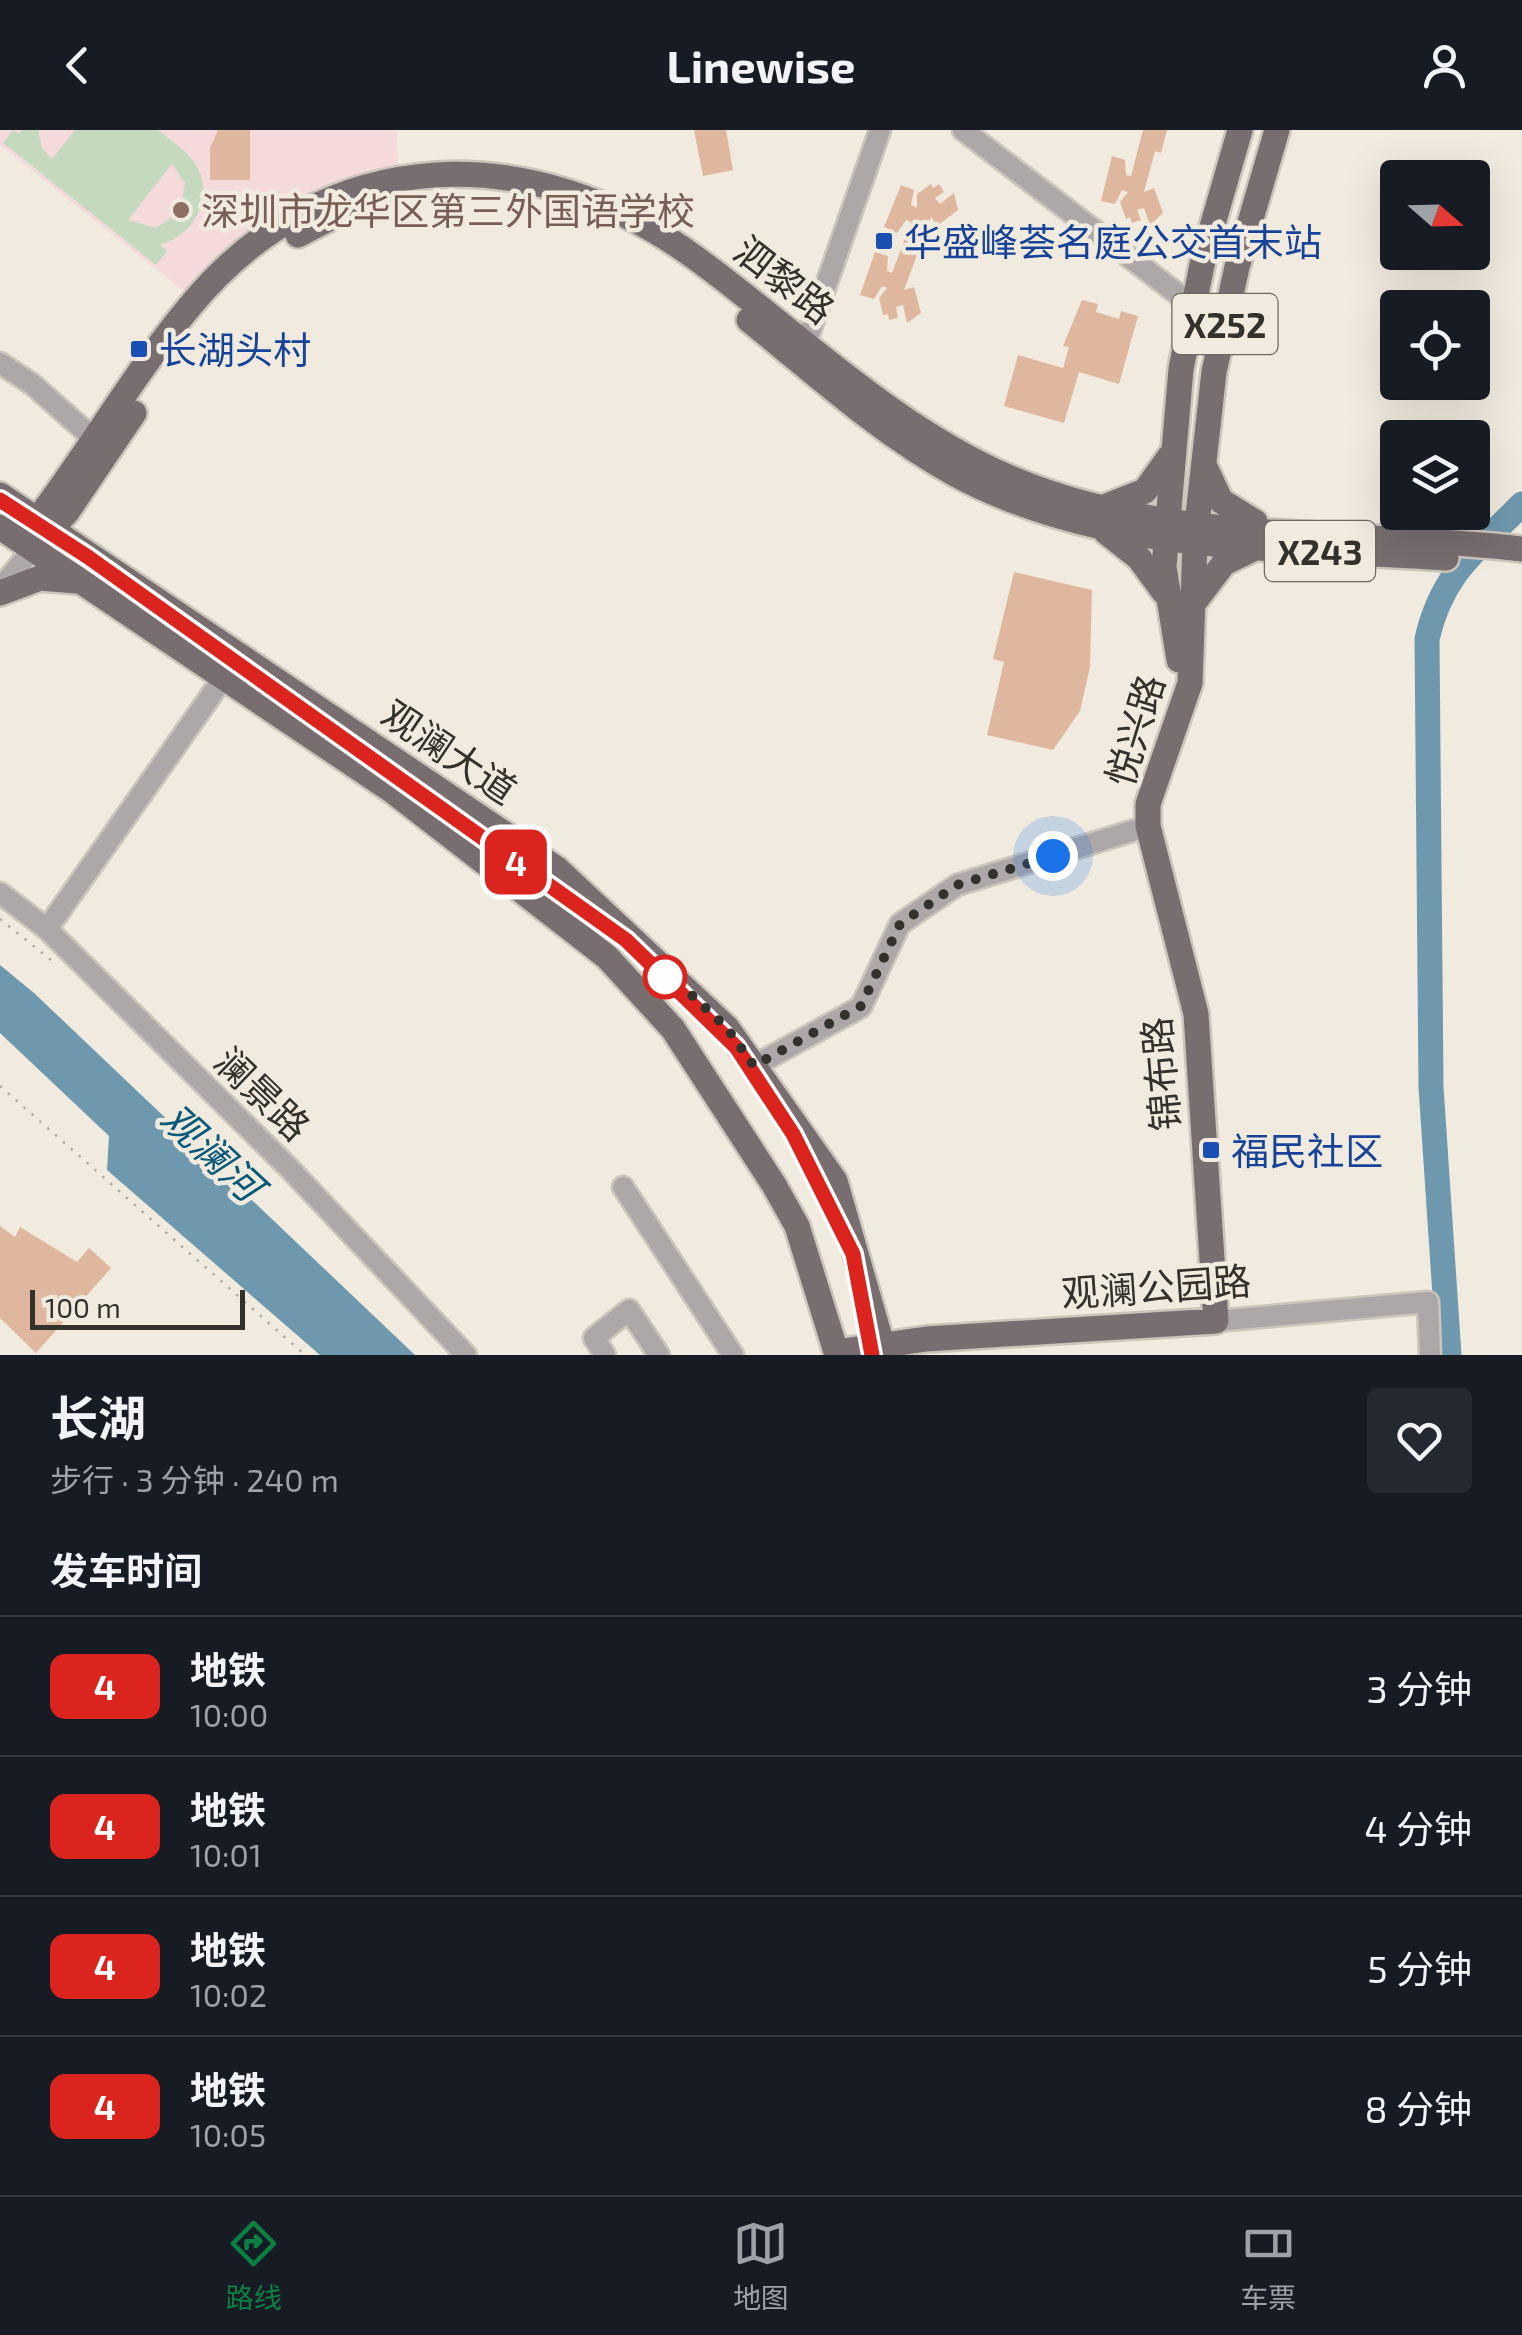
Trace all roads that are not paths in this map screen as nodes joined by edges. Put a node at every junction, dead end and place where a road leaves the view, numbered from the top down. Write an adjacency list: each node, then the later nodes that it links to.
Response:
1 (880, 130): 6 (street)
2 (963, 130): 5 (street)
3 (1240, 130): 5 (main road, 悦兴路 / X252)
4 (1277, 130): 10 (main road, 悦兴路 / X252)
5 (1192, 305): 9 (main road, 悦兴路 / X252)
6 (803, 352): 8 (main road, 泗黎路 / X243); 11 (main road, 泗黎路 / X243); 13 (main road, 泗黎路 / X243)
7 (0, 363): 8 (street)
8 (95, 440): 11 (main road, 泗黎路 / X243)
9 (1174, 446): 13 (main road); 15 (main road, 悦兴路 / X252)
10 (1204, 462): 16 (main road, 悦兴路 / X252); 17 (main road)
11 (76, 484): 12 (main road); 14 (main road, 泗黎路 / X243); 20 (main road)
12 (0, 494): 14 (main road, 观澜大道)
13 (1097, 516): 15 (main road, 泗黎路 / X243); 24 (main road)
14 (45, 525): 18 (main road, 泗黎路 / X243); 20 (main road, 观澜大道)
15 (1166, 530): 16 (main road, 泗黎路 / X243); 24 (main road, 悦兴路 / X252)
16 (1196, 533): 17 (main road, 泗黎路 / X243); 24 (main road, 悦兴路 / X252)
17 (1271, 538): 19 (main road, 泗黎路 / X243); 24 (main road)
18 (18, 539): 21 (street); 22 (main road, 观澜大道); 23 (street)
19 (1510, 556)
20 (96, 558): 29 (main road, 观澜大道)
21 (0, 567)
22 (84, 584): 23 (main road); 25 (main road, 观澜大道)
23 (0, 591)
24 (1182, 614): 26 (main road, 悦兴路 / X252)
25 (224, 677): 28 (street); 33 (main road, 观澜大道)
26 (1148, 826): 29 (street); 31 (main road, 锦布路 / X252)
27 (0, 893): 28 (street, 澜景路)
28 (47, 929): 34 (street, 澜景路)
29 (754, 1066): 32 (main road, 观澜大道)
30 (623, 1187): 37 (street)
31 (1216, 1321): 32 (main road, 观澜公园路); 38 (street, 观澜公园路)
32 (884, 1349): 33 (main road, 观澜公园路)
33 (832, 1354)
34 (466, 1355)
35 (604, 1355): 36 (street)
36 (660, 1355)
37 (733, 1355)
38 (1430, 1355)

